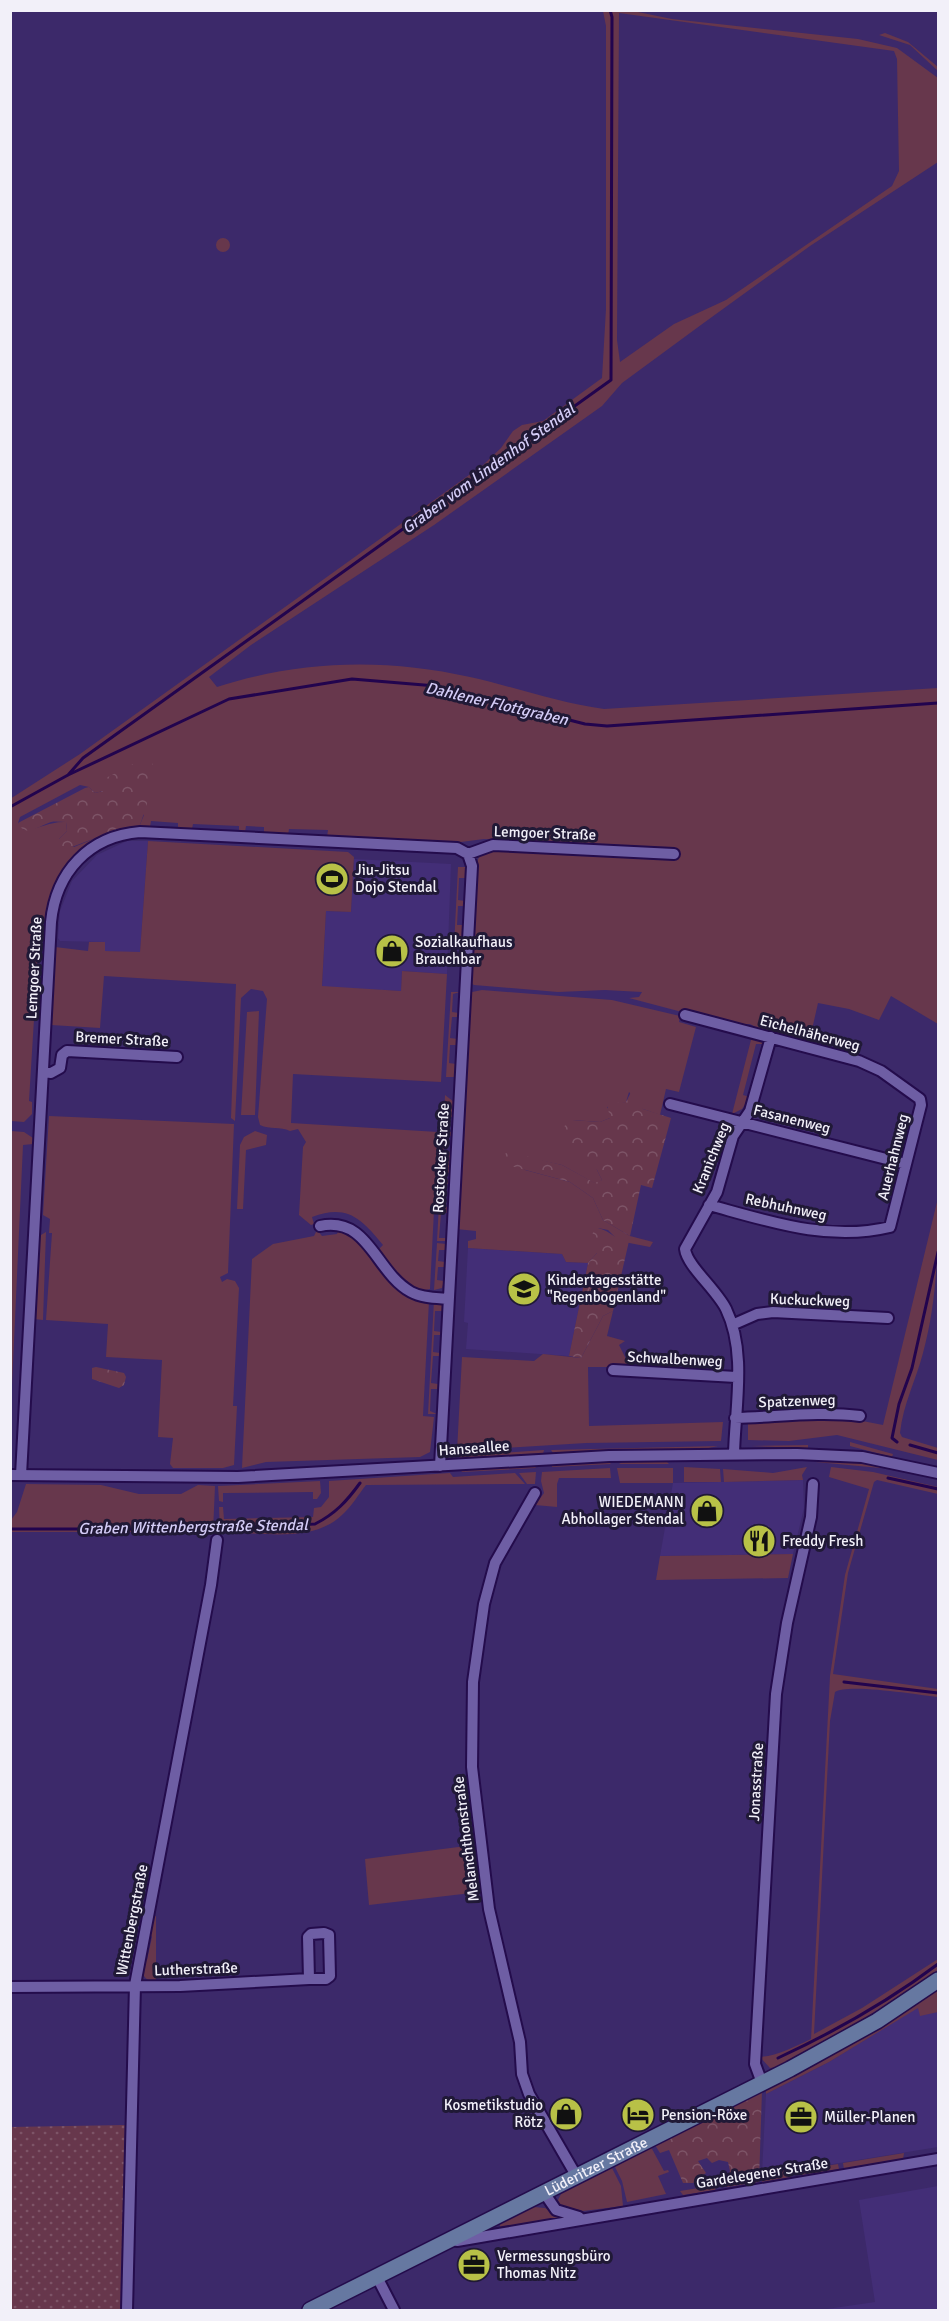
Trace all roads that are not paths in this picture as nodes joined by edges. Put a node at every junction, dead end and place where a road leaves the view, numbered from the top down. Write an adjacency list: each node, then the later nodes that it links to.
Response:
1 (468, 854): 2 (street, Lemgoer Straße); 6 (street, Lemgoer Straße); 14 (street, Rostocker Straße)
2 (674, 854)
3 (684, 1015): 4 (street, Eichelhäherweg)
4 (771, 1037): 7 (street, Eichelhäherweg); 9 (street, Kranichweg)
5 (177, 1057): 6 (street, Bremer Straße)
6 (43, 1072): 24 (street, Lemgoer Straße)
7 (920, 1098): 10 (street, Auerhahnweg)
8 (670, 1104): 9 (street, Fasanenweg)
9 (742, 1122): 10 (street, Fasanenweg); 11 (street, Kranichweg)
10 (906, 1164): 12 (street, Auerhahnweg)
11 (709, 1205): 12 (street, Rebhuhnweg); 16 (street, Kranichweg)
12 (892, 1222)
13 (320, 1226): 14 (street)
14 (448, 1299): 22 (street, Rostocker Straße)
15 (888, 1318): 16 (street, Kuckuckweg)
16 (732, 1325): 18 (street, Kranichweg)
17 (612, 1370): 18 (street, Schwalbenweg)
18 (736, 1377): 20 (street, Kranichweg)
19 (860, 1416): 20 (street, Spatzenweg)
20 (735, 1418): 21 (street, Kranichweg)
21 (734, 1454): 22 (street, Hanseallee); 23 (street, Hanseallee)
22 (440, 1466): 24 (street, Hanseallee)
23 (939, 1473)
24 (16, 1475)
25 (813, 1484): 32 (street, Jonasstraße)
26 (535, 1492): 34 (street, Melanchthonstraße)
27 (217, 1540): 30 (street, Wittenbergstraße)
28 (309, 1979): 30 (street, Lutherstraße)
29 (939, 1980): 32 (main road, Lüderitzer Straße)
30 (135, 1985): 31 (street, Lutherstraße); 39 (street, Wittenbergstraße)
31 (10, 1987)
32 (762, 2083): 34 (main road, Lüderitzer Straße)
33 (939, 2159): 36 (street, Gardelegener Straße)
34 (577, 2177): 35 (main road, Lüderitzer Straße)
35 (545, 2194): 36 (street, Gardelegener Straße); 37 (main road, Lüderitzer Straße)
36 (591, 2218): 37 (street, Gardelegener Straße)
37 (446, 2242): 38 (main road, Lüderitzer Straße)
38 (377, 2277): 40 (main road, Lüderitzer Straße); 41 (street)
39 (127, 2310)
40 (310, 2310)
41 (394, 2310)

